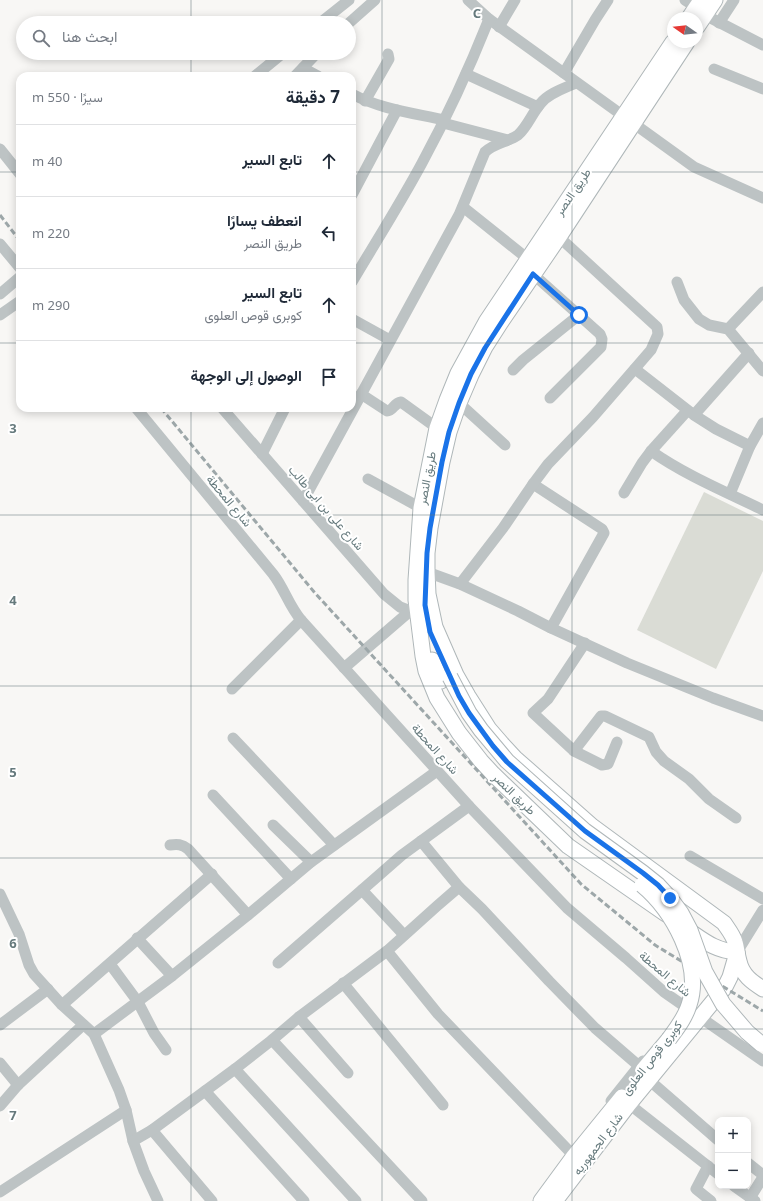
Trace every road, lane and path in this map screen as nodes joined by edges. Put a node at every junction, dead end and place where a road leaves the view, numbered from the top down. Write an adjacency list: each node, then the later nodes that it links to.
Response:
1 (349, 0): 9 (street)
2 (375, 0): 10 (street)
3 (468, 0): 11 (street)
4 (516, 0): 13 (street)
5 (608, 0): 23 (street)
6 (715, 0): 8 (street)
7 (734, 0): 12 (street)
8 (695, 11): 12 (street)
9 (329, 16)
10 (356, 17)
11 (489, 19): 13 (street); 24 (street)
12 (719, 23): 14 (street)
13 (499, 27): 23 (street)
14 (763, 45)
15 (670, 48): 32 (street, طريق النصر)
16 (683, 48): 32 (street, طريق النصر)
17 (388, 54): 28 (street)
18 (274, 60): 21 (street)
19 (310, 60): 22 (street)
20 (714, 69): 26 (street)
21 (260, 72)
22 (299, 72)
23 (564, 73): 25 (street)
24 (466, 74): 29 (street); 31 (street)
25 (576, 83): 29 (street); 32 (street)
26 (763, 89)
27 (356, 96): 28 (street)
28 (365, 101): 30 (street)
29 (538, 106): 33 (street)
30 (397, 110): 31 (street); 36 (street)
31 (444, 121): 33 (street); 44 (street)
32 (628, 121): 37 (street); 39 (street, طريق النصر); 41 (street, طريق النصر)
33 (508, 140): 38 (street)
34 (0, 150): 35 (street)
35 (16, 169)
36 (356, 187)
37 (763, 198)
38 (462, 207): 41 (street); 54 (street)
39 (559, 237): 43 (street, طريق النصر); 56 (street)
40 (0, 244): 42 (street)
41 (528, 259): 69 (street, طريق النصر)
42 (16, 263)
43 (533, 274): 51 (street); 62 (street, طريق النصر)
44 (356, 275)
45 (16, 280): 48 (street)
46 (677, 282): 53 (street)
47 (763, 292): 53 (street)
48 (0, 294)
49 (16, 304): 50 (street)
50 (0, 315)
51 (579, 315): 57 (street); 60 (street)
52 (356, 321): 54 (street)
53 (728, 329): 55 (street)
54 (390, 340): 59 (street)
55 (749, 353): 58 (street); 67 (street)
56 (635, 369): 67 (street); 75 (street)
57 (513, 370)
58 (763, 371)
59 (361, 394): 61 (street); 69 (street)
60 (550, 398)
61 (356, 403)
62 (459, 403): 70 (street); 81 (street, طريق النصر)
63 (139, 412): 84 (street, شارع المحطة)
64 (230, 412): 73 (street, شارع على بن ابى طالب)
65 (283, 412): 73 (street)
66 (351, 412): 78 (street)
67 (690, 413): 71 (street); 72 (street)
68 (763, 423): 71 (street)
69 (437, 428): 79 (street, طريق النصر)
70 (505, 446)
71 (750, 446): 77 (street)
72 (652, 451): 76 (street); 77 (street)
73 (262, 454): 78 (street, شارع على بن ابى طالب)
74 (368, 479): 79 (street)
75 (533, 484): 82 (street); 85 (street)
76 (624, 493)
77 (730, 494): 80 (street)
78 (303, 501): 83 (street, شارع على بن ابى طالب)
79 (420, 508): 83 (street, طريق النصر)
80 (763, 510)
81 (427, 572): 82 (street); 89 (street, كوبرى قوص العلوى); 116 (street, طريق النصر)
82 (460, 584): 85 (street)
83 (414, 613): 86 (street, طريق النصر); 88 (street)
84 (300, 620): 88 (street, شارع المحطة); 90 (street)
85 (551, 628): 87 (street)
86 (421, 636): 89 (street, كوبرى قوص العلوى); 116 (street, طريق النصر)
87 (585, 643): 91 (street); 94 (street)
88 (344, 668): 95 (street, شارع المحطة)
89 (446, 679): 133 (street, كوبرى قوص العلوى, bridge); 164 (street, كوبرى قوص العلوى, bridge)
90 (232, 689)
91 (763, 716)
92 (233, 738): 102 (street)
93 (617, 742): 94 (street)
94 (574, 751): 98 (street)
95 (437, 772): 97 (street, شارع المحطة); 102 (street)
96 (213, 795): 106 (street)
97 (469, 806): 100 (street); 126 (street, شارع المحطة)
98 (736, 818)
99 (273, 825): 104 (street)
100 (421, 841): 107 (street); 108 (street)
101 (170, 845): 105 (street)
102 (334, 845): 104 (street)
103 (690, 856): 110 (street)
104 (312, 862): 106 (street)
105 (212, 874): 112 (street); 114 (street)
106 (291, 879): 112 (street)
107 (459, 887): 113 (street); 137 (street)
108 (362, 890): 113 (street); 117 (street)
109 (0, 894): 121 (street)
110 (763, 899)
111 (763, 910): 116 (street)
112 (248, 916): 119 (street)
113 (404, 935): 115 (street)
114 (137, 938): 118 (street); 119 (street)
115 (388, 951): 120 (street); 150 (street)
116 (737, 952): 122 (street, طريق النصر); 124 (street, شارع الجمهوريه)
117 (278, 963)
118 (110, 964): 123 (street); 125 (street)
119 (172, 976): 123 (street)
120 (344, 983): 127 (street); 144 (street)
121 (48, 989): 125 (street); 129 (street)
122 (763, 989)
123 (138, 1002): 131 (street); 134 (street)
124 (712, 1003): 128 (street, شارع الجمهوريه); 133 (street)
125 (62, 1005): 130 (street)
126 (685, 1008): 128 (street, شارع المحطة); 137 (street)
127 (299, 1017): 132 (street); 139 (street)
128 (700, 1018): 135 (street, شارع المحطة); 140 (street, شارع الجمهوريه)
129 (0, 1025)
130 (84, 1025): 131 (street); 141 (street)
131 (94, 1034): 146 (street)
132 (272, 1040): 138 (street); 162 (street)
133 (762, 1041)
134 (166, 1050)
135 (763, 1061)
136 (0, 1063): 141 (street)
137 (639, 1066): 150 (street)
138 (235, 1069): 142 (street); 161 (street)
139 (348, 1073)
140 (649, 1080): 143 (street, شارع الجمهوريه); 148 (street)
141 (18, 1085): 145 (street)
142 (206, 1091): 147 (street); 160 (street)
143 (629, 1104): 151 (street); 165 (street, شارع الجمهوريه)
144 (443, 1105)
145 (0, 1106)
146 (126, 1110): 149 (street); 156 (street)
147 (152, 1130): 149 (street); 159 (street)
148 (715, 1137)
149 (133, 1141): 158 (street)
150 (571, 1152): 163 (street)
151 (708, 1166): 153 (street); 166 (street)
152 (751, 1166): 154 (street)
153 (715, 1172)
154 (763, 1176): 157 (street)
155 (738, 1189): 157 (street)
156 (0, 1192)
157 (752, 1199)
158 (158, 1201)
159 (212, 1201)
160 (304, 1201)
161 (356, 1201)
162 (422, 1201)
163 (536, 1201)
164 (541, 1201)
165 (555, 1201)
166 (711, 1201)

